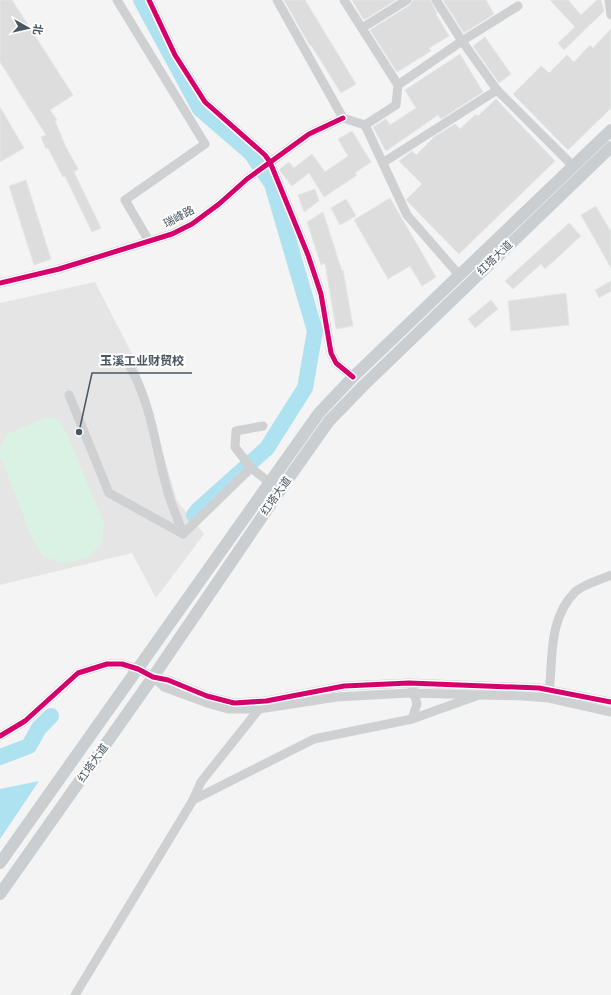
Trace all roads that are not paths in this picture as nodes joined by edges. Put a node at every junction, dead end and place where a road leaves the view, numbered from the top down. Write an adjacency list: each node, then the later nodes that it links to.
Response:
1 (117, 0): 21 (street)
2 (149, 0): 19 (street)
3 (277, 0): 14 (street)
4 (344, 0): 10 (street)
5 (406, 0): 10 (street)
6 (436, 0): 11 (street)
7 (609, 0): 9 (street)
8 (518, 6): 11 (street)
9 (611, 15)
10 (362, 28): 12 (street)
11 (462, 41): 12 (street); 13 (street)
12 (398, 85): 15 (street)
13 (497, 90): 18 (street); 20 (street)
14 (343, 118): 15 (street); 19 (street, 瑞峰路)
15 (365, 126): 18 (street)
16 (611, 130): 20 (main road, 红塔大道)
17 (611, 147): 33 (main road, 红塔大道)
18 (384, 162): 22 (street)
19 (269, 163): 21 (street, 瑞峰路); 25 (street)
20 (573, 166): 22 (main road, 红塔大道)
21 (149, 241): 23 (street, 瑞峰路)
22 (460, 276): 25 (main road, 红塔大道)
23 (0, 283)
24 (129, 365): 30 (street)
25 (353, 377): 29 (main road, 红塔大道)
26 (69, 395): 30 (street)
27 (263, 426): 28 (street)
28 (251, 467): 29 (street); 30 (street)
29 (270, 482): 32 (main road, 红塔大道)
30 (183, 534)
31 (611, 575): 36 (street)
32 (138, 669): 33 (street); 42 (street); 44 (main road, 红塔大道)
33 (153, 677): 39 (street); 45 (main road, 红塔大道)
34 (409, 683): 35 (street); 36 (street); 39 (street)
35 (416, 693): 37 (street); 39 (street); 41 (street)
36 (550, 694): 37 (street); 38 (street); 40 (street)
37 (479, 695): 41 (street)
38 (611, 702)
39 (260, 706): 43 (street)
40 (611, 712)
41 (412, 719): 43 (street)
42 (0, 736)
43 (194, 800): 46 (street)
44 (0, 863)
45 (0, 894)
46 (75, 995)

